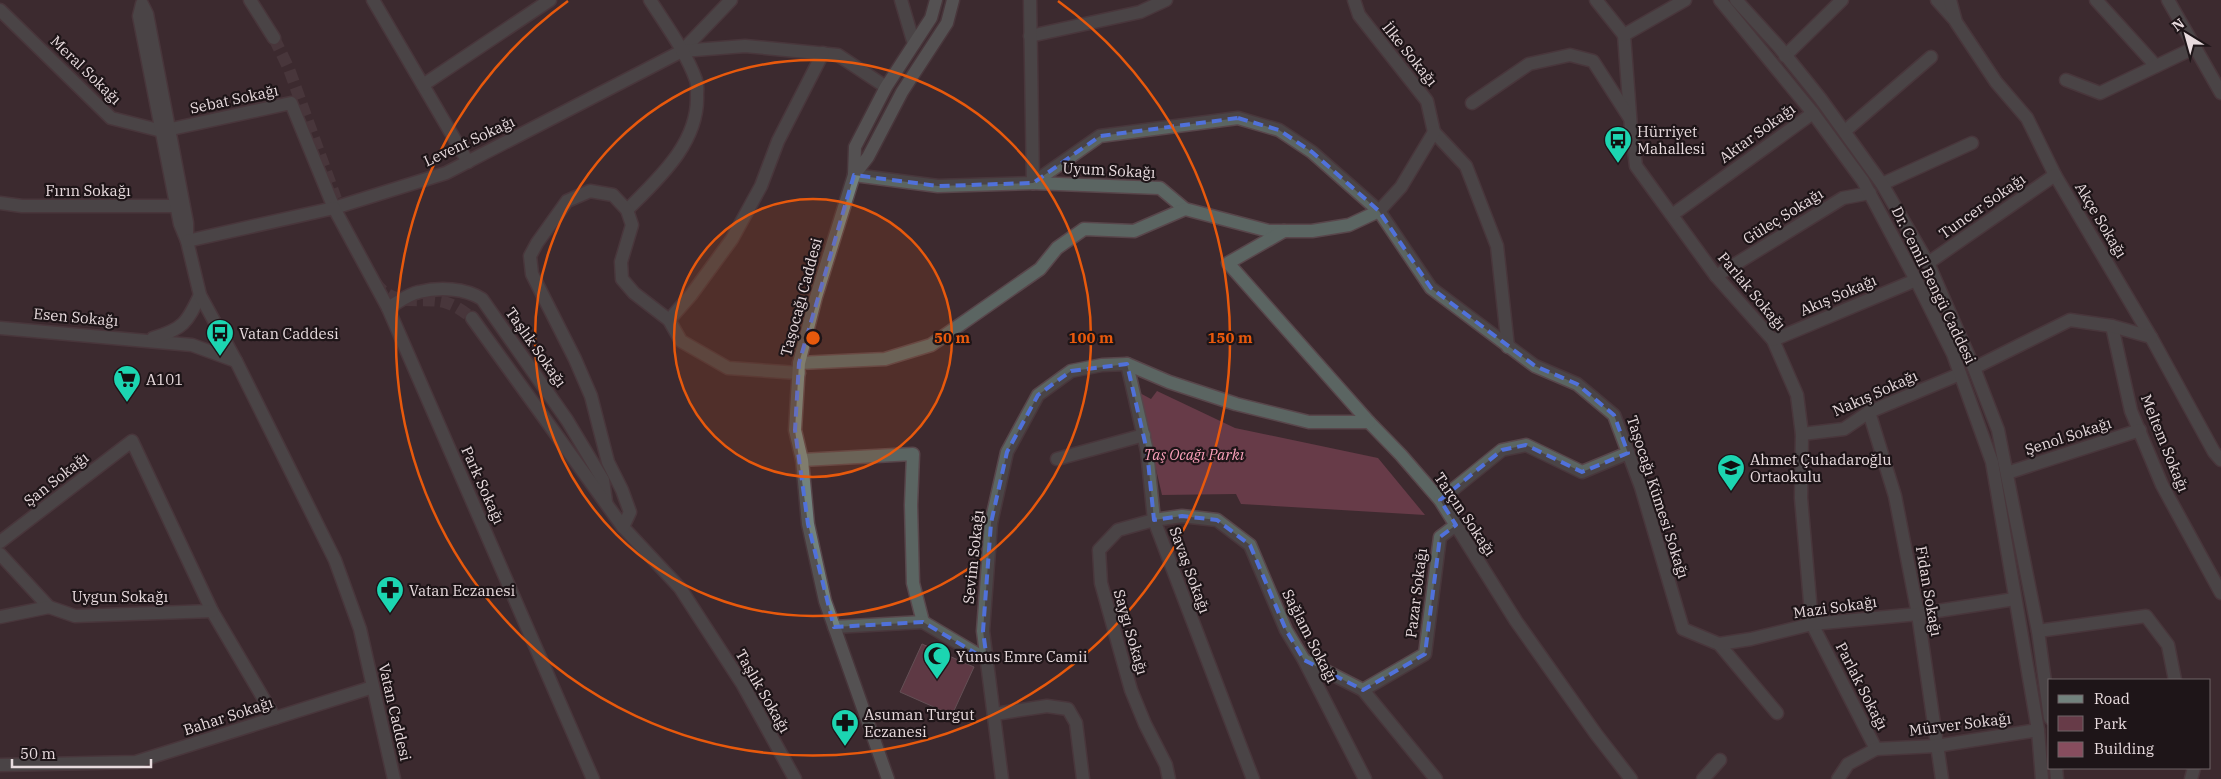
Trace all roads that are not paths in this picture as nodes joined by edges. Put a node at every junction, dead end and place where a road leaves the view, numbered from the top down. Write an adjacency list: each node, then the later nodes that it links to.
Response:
1 (250, 0): 26 (street)
2 (375, 0): 35 (street)
3 (550, 0): 35 (street)
4 (650, 0): 29 (street)
5 (731, 0): 29 (street, Levent Sokağı)
6 (901, 0): 27 (street)
7 (936, 0): 27 (main road)
8 (953, 0): 46 (main road)
9 (1030, 0): 25 (street)
10 (1166, 0): 25 (street)
11 (1354, 0): 43 (street, İlke Sokağı)
12 (1596, 0): 24 (street)
13 (1685, 0): 24 (street)
14 (1720, 0): 39 (street, Dr. Cemil Bengü Caddesi)
15 (1736, 0): 31 (street, Dr. Cemil Bengü Caddesi)
16 (1842, 0): 31 (street)
17 (1938, 0): 23 (street)
18 (1950, 0): 23 (street, Akçe Sokağı)
19 (2096, 0): 33 (street)
20 (2168, 0): 28 (street)
21 (142, 2): 41 (street, Vatan Caddesi)
22 (0, 10): 41 (street, Meral Sokağı)
23 (1956, 22): 47 (street, Akçe Sokağı)
24 (1624, 35): 40 (street, Parlak Sokağı)
25 (1030, 36): 48 (street)
26 (274, 38)
27 (914, 44): 36 (main road)
28 (2196, 47): 33 (street); 37 (street)
29 (682, 51): 30 (street); 45 (street, Levent Sokağı); 55 (street)
30 (823, 54): 36 (street); 66 (street)
31 (1785, 56): 42 (street, Dr. Cemil Bengü Caddesi)
32 (1931, 57): 42 (street)
33 (2156, 66): 34 (street)
34 (2066, 80)
35 (423, 84): 45 (street)
36 (886, 87): 46 (main road)
37 (2221, 93)
38 (1472, 103): 40 (street)
39 (1812, 113): 50 (street, Dr. Cemil Bengü Caddesi); 57 (street, Aktar Sokağı)
40 (1631, 120): 57 (street, Parlak Sokağı)
41 (165, 130): 52 (street, Vatan Caddesi); 53 (street, Sebat Sokağı); 59 (street, Vatan Caddesi)
42 (1845, 131): 49 (street, Dr. Cemil Bengü Caddesi)
43 (1434, 132): 56 (street); 72 (street)
44 (1972, 143): 49 (street)
45 (468, 162): 53 (street, Levent Sokağı)
46 (854, 175): 48 (street); 75 (main road, Taşocağı Caddesi)
47 (2055, 175): 60 (street, Tuncer Sokağı); 69 (street, Akçe Sokağı)
48 (1033, 182): 54 (street, Uyum Sokağı); 56 (street, Taşocağı Kümesi Sokağı)
49 (1882, 184): 50 (street); 60 (street, Dr. Cemil Bengü Caddesi)
50 (1870, 193): 61 (street, Güleç Sokağı); 62 (street, Dr. Cemil Bengü Caddesi)
51 (0, 203): 52 (street, Fırın Sokağı)
52 (176, 206): 59 (street, Vatan Caddesi)
53 (334, 208): 59 (street, Levent Sokağı); 64 (street, Park Sokağı)
54 (1185, 209): 58 (street, Uyum Sokağı); 75 (street)
55 (627, 210): 66 (street); 92 (street)
56 (1379, 211): 58 (street, Uyum Sokağı); 72 (street, Taşocağı Kümesi Sokağı)
57 (1672, 215): 61 (street, Parlak Sokağı)
58 (1284, 231): 79 (street, Tarçın Sokağı)
59 (187, 241): 63 (street, Vatan Caddesi)
60 (1928, 263): 76 (street, Dr. Cemil Bengü Caddesi)
61 (1716, 276): 71 (street, Parlak Sokağı)
62 (1916, 280): 71 (street, Akış Sokağı); 77 (street, Dr. Cemil Bengü Caddesi)
63 (200, 295): 70 (street, Esen Sokağı); 73 (street, Vatan Caddesi)
64 (388, 308): 89 (street, Taşlık Sokağı); 122 (street, Park Sokağı)
65 (472, 318): 89 (street, Taşlık Sokağı)
66 (670, 320): 75 (street)
67 (2112, 326): 69 (street, Nakış Sokağı); 76 (street, Nakış Sokağı); 80 (street, Meltem Sokağı)
68 (0, 328): 70 (street, Esen Sokağı)
69 (2151, 337): 86 (street, Akçe Sokağı)
70 (148, 340): 73 (street, Esen Sokağı)
71 (1773, 340): 81 (street, Parlak Sokağı)
72 (1508, 347): 83 (street, Taşocağı Kümesi Sokağı)
73 (236, 361): 109 (street, Vatan Caddesi)
74 (1127, 364): 79 (street, Sevim Sokağı); 82 (street, Savaş Sokağı); 106 (street, Sevim Sokağı)
75 (799, 368): 85 (main road, Taşocağı Caddesi)
76 (1974, 368): 77 (street, Nakış Sokağı); 87 (street, Dr. Cemil Bengü Caddesi)
77 (1960, 374): 78 (street, Nakış Sokağı); 96 (street, Dr. Cemil Bengü Caddesi)
78 (1869, 412): 81 (street, Nakış Sokağı); 99 (street, Fidan Sokağı)
79 (1370, 422): 88 (street, Tarçın Sokağı)
80 (2140, 430): 87 (street, Şenol Sokağı); 95 (street, Meltem Sokağı)
81 (1802, 434): 102 (street, Parlak Sokağı)
82 (1144, 435): 84 (street); 90 (street, Savaş Sokağı)
83 (1628, 453): 88 (street); 105 (street, Taşocağı Kümesi Sokağı)
84 (1057, 459)
85 (802, 460): 101 (street); 103 (main road, Taşocağı Caddesi)
86 (2221, 460)
87 (2007, 473): 104 (street, Dr. Cemil Bengü Caddesi)
88 (1440, 500): 91 (street, Tarçın Sokağı)
89 (606, 504): 92 (street, Taşlık Sokağı)
90 (1154, 520): 107 (street, Sağlam Sokağı); 127 (street, Saygı Sokağı); 128 (street, Savaş Sokağı)
91 (1456, 525): 110 (street, Pazar Sokağı); 131 (street, Tarçın Sokağı)
92 (623, 527): 123 (street, Taşlık Sokağı)
93 (0, 542): 98 (street, Şan Sokağı)
94 (0, 554): 97 (street)
95 (2221, 593)
96 (2016, 599): 99 (street, Mazi Sokağı); 115 (street, Dr. Cemil Bengü Caddesi)
97 (49, 608): 98 (street, Uygun Sokağı); 100 (street, Uygun Sokağı)
98 (212, 611): 114 (street)
99 (1918, 614): 102 (street, Mazi Sokağı); 116 (street, Fidan Sokağı)
100 (0, 616)
101 (923, 622): 103 (street); 106 (street)
102 (1812, 624): 105 (street, Mazi Sokağı); 117 (street, Parlak Sokağı)
103 (834, 627): 124 (main road, Taşocağı Caddesi)
104 (2038, 631): 108 (street); 111 (street, Dr. Cemil Bengü Caddesi)
105 (1719, 644): 112 (street)
106 (987, 660): 113 (street, Sevim Sokağı)
107 (1304, 660): 110 (street); 129 (street, Sağlam Sokağı)
108 (2175, 679)
109 (373, 687): 114 (street, Bahar Sokağı); 121 (street, Vatan Caddesi)
110 (1363, 690): 130 (street)
111 (2048, 704)
112 (1777, 713)
113 (995, 714): 125 (street, Sevim Sokağı); 126 (street)
114 (275, 718): 120 (street, Bahar Sokağı)
115 (2038, 730): 116 (street, Mürver Sokağı); 118 (street, Dr. Cemil Bengü Caddesi)
116 (1936, 746): 117 (street, Mürver Sokağı); 134 (street, Fidan Sokağı)
117 (1876, 749): 133 (street, Mürver Sokağı)
118 (2045, 750): 135 (street, Dr. Cemil Bengü Caddesi)
119 (1720, 760): 132 (street)
120 (0, 765)
121 (394, 779)
122 (593, 779)
123 (795, 779)
124 (888, 779)
125 (1002, 779)
126 (1084, 779)
127 (1169, 779)
128 (1253, 779)
129 (1366, 779)
130 (1436, 779)
131 (1631, 779)
132 (1703, 779)
133 (1838, 779)
134 (1942, 779)
135 (2042, 779)

